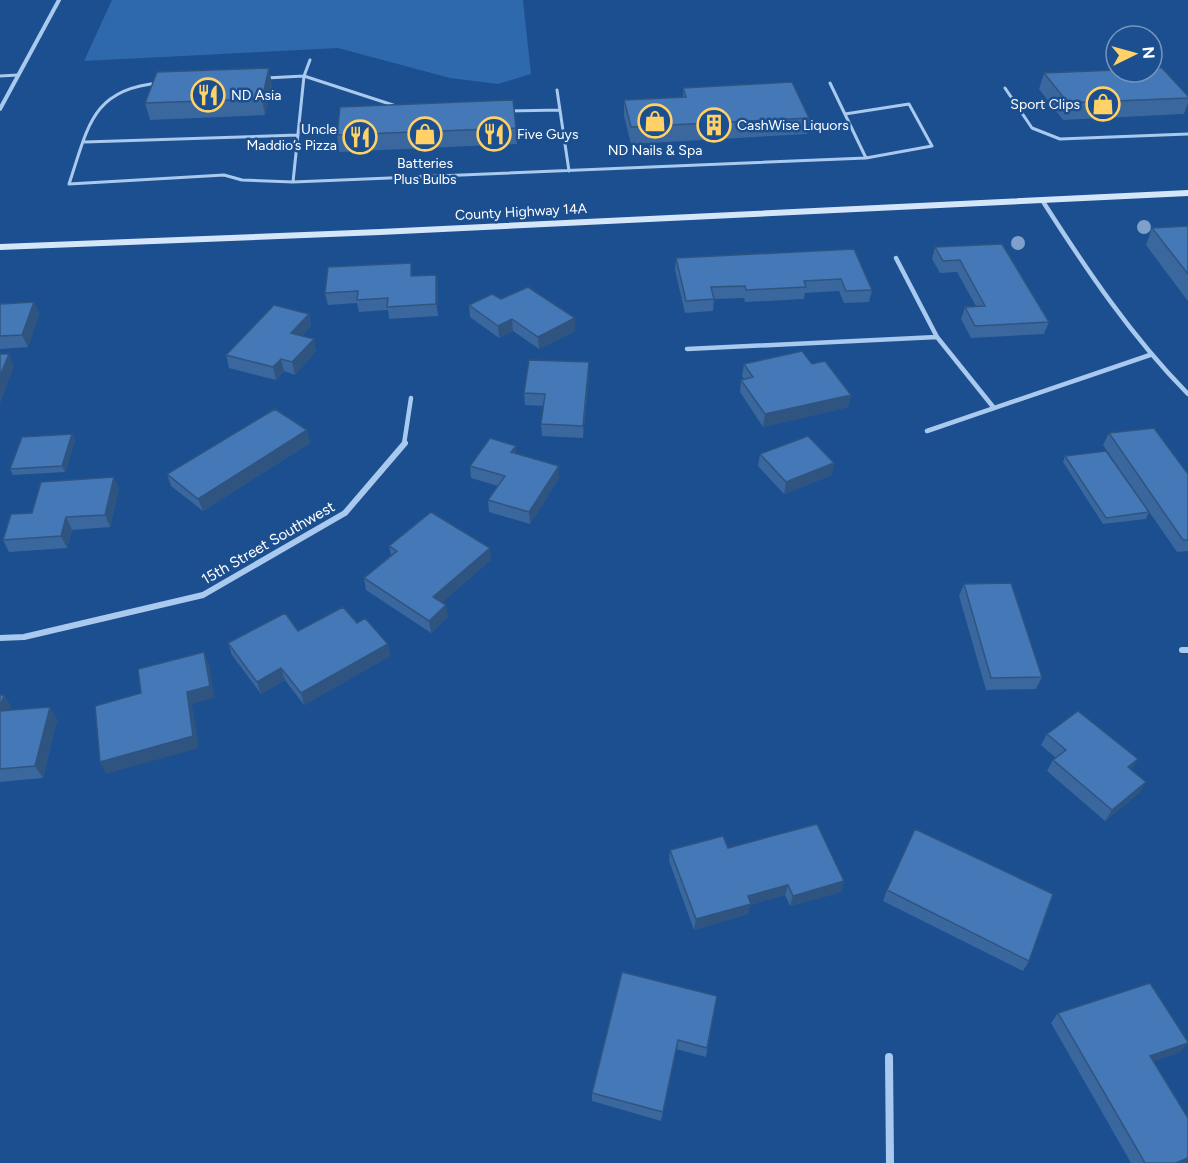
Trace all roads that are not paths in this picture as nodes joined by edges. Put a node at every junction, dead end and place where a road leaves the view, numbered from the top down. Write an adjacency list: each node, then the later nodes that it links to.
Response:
1 (59, 0): 3 (street)
2 (310, 60): 5 (lane)
3 (18, 75): 4 (lane); 12 (street)
4 (0, 76)
5 (304, 76): 6 (lane); 11 (lane); 17 (lane)
6 (259, 78)
7 (160, 83): 18 (lane)
8 (830, 83): 15 (lane)
9 (1005, 88): 16 (lane)
10 (557, 90): 13 (lane)
11 (399, 107)
12 (0, 109)
13 (560, 110): 14 (lane); 20 (lane)
14 (501, 111)
15 (845, 114): 19 (lane); 19 (lane)
16 (1188, 134)
17 (298, 135): 18 (lane); 21 (lane)
18 (85, 142): 21 (lane)
19 (866, 158): 20 (lane)
20 (568, 171): 21 (lane)
21 (293, 182)
22 (1188, 193): 23 (main road, County Highway 14A)
23 (1042, 200): 24 (main road, County Highway 14A); 28 (street)
24 (0, 247)
25 (896, 258): 26 (street)
26 (937, 337): 27 (street); 31 (street)
27 (687, 349)
28 (1150, 355): 29 (street); 31 (street)
29 (1188, 394)
30 (411, 398): 33 (street, 15th Street Southwest)
31 (994, 408): 32 (street)
32 (927, 430)
33 (0, 638)
34 (889, 1057): 35 (street)
35 (890, 1163)

